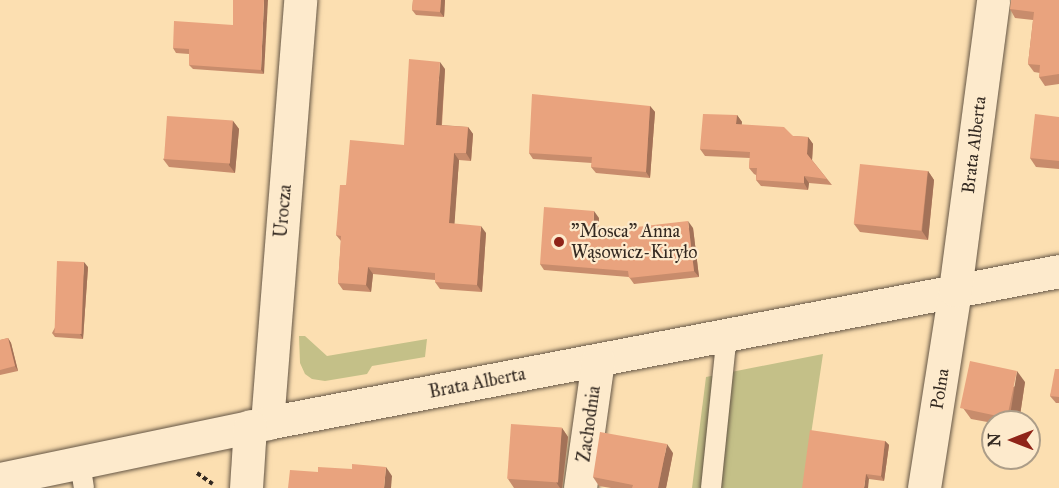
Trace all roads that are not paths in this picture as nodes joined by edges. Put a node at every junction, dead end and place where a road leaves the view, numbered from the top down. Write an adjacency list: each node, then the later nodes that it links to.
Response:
1 (300, 0): 7 (street, Urocza)
2 (993, 0): 4 (street, Brata Alberta)
3 (1059, 272): 4 (street, Brata Alberta)
4 (955, 290): 5 (street, Brata Alberta); 13 (street, Polna)
5 (727, 334): 6 (street, Brata Alberta); 12 (lane)
6 (598, 360): 7 (street, Brata Alberta); 11 (street, Zachodnia)
7 (258, 425): 8 (street, Brata Alberta); 10 (street, Urocza)
8 (82, 476): 9 (street, Brata Alberta)
9 (0, 479)
10 (246, 488)
11 (580, 488)
12 (711, 488)
13 (924, 488)

